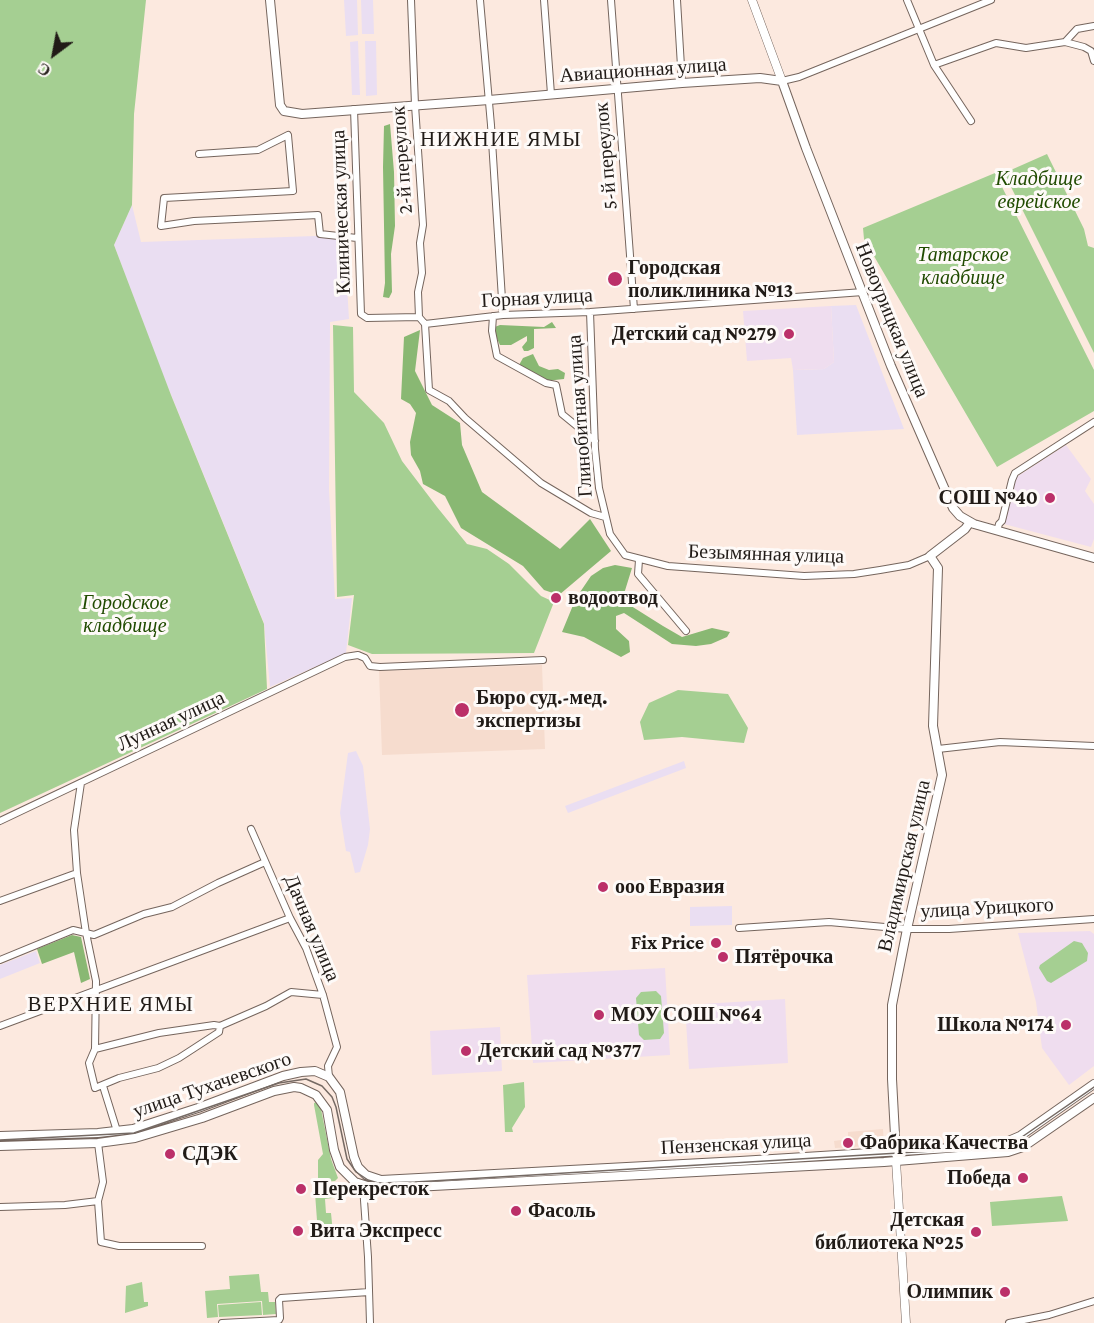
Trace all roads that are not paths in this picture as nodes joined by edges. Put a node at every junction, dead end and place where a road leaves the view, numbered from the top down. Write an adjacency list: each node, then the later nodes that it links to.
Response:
1 (270, 0): 21 (main road, Авиационная улица)
2 (411, 0): 20 (street, 2-й переулок)
3 (480, 0): 19 (street)
4 (544, 0): 18 (street)
5 (611, 0): 17 (street, 5-й переулок)
6 (677, 0): 16 (street)
7 (752, 0): 15 (street, Новоурицкая улица)
8 (907, 0): 11 (street)
9 (991, 0): 11 (street, Авиационная улица)
10 (1094, 26): 12 (street)
11 (918, 29): 14 (street); 15 (street, Авиационная улица)
12 (1065, 42): 13 (street); 14 (street)
13 (1094, 61)
14 (934, 65): 22 (street)
15 (782, 81): 16 (main road, Авиационная улица); 25 (main road, Новоурицкая улица)
16 (682, 83): 17 (main road, Авиационная улица)
17 (617, 88): 18 (main road, Авиационная улица); 26 (street, 5-й переулок)
18 (551, 94): 19 (main road, Авиационная улица)
19 (489, 100): 20 (main road, Авиационная улица); 28 (street)
20 (415, 105): 21 (main road, Авиационная улица); 30 (street, 2-й переулок)
21 (354, 109): 24 (street, Клиническая улица)
22 (971, 121)
23 (199, 154): 24 (street)
24 (357, 238): 30 (street, Клиническая улица)
25 (863, 292): 26 (street, Горная улица); 35 (main road, Новоурицкая улица)
26 (634, 309): 27 (street, Горная улица)
27 (590, 312): 28 (street, Горная улица); 33 (street, Глинобитная улица)
28 (503, 315): 29 (street, Горная улица)
29 (493, 316): 31 (street, Горная улица); 33 (street)
30 (419, 317): 31 (street)
31 (425, 324): 34 (street)
32 (1094, 422): 36 (street)
33 (595, 441): 34 (street, Глинобитная улица)
34 (605, 517): 39 (street, Безымянная улица)
35 (970, 522): 36 (main road, Новоурицкая улица); 37 (main road, Безымянная улица)
36 (997, 531): 38 (main road, Новоурицкая улица)
37 (930, 555): 39 (street, Безымянная улица); 43 (main road, Владимирская улица)
38 (1094, 558)
39 (639, 560): 40 (street)
40 (686, 631)
41 (543, 660): 44 (street, Лунная улица)
42 (1094, 746): 43 (street)
43 (938, 749): 53 (main road, Владимирская улица)
44 (81, 783): 45 (street, Лунная улица); 48 (street)
45 (0, 821)
46 (251, 829): 47 (street, Дачная улица)
47 (265, 862): 50 (street, Дачная улица); 54 (street)
48 (77, 873): 49 (street); 54 (street)
49 (0, 901)
50 (290, 918): 56 (street); 57 (street, Дачная улица)
51 (1094, 919): 53 (street, улица Урицкого)
52 (739, 928): 53 (street, улица Урицкого)
53 (907, 929): 69 (main road, Владимирская улица)
54 (86, 933): 55 (street); 56 (street)
55 (0, 960)
56 (96, 989): 58 (street); 60 (street)
57 (323, 995): 59 (street); 61 (street, Дачная улица)
58 (0, 1026)
59 (220, 1026): 60 (street); 63 (street)
60 (95, 1049): 63 (street)
61 (329, 1077): 65 (main road, улица Тухачевского); 71 (main road)
62 (1094, 1084): 69 (main road, Пензенская улица)
63 (103, 1086): 65 (street)
64 (1094, 1098): 70 (main road, Пензенская улица)
65 (117, 1131): 66 (main road, улица Тухачевского)
66 (0, 1136)
67 (98, 1143): 68 (main road, улица Тухачевского); 72 (main road, улица Тухачевского); 73 (street)
68 (0, 1146)
69 (895, 1150): 70 (main road, Владимирская улица); 71 (main road, Пензенская улица)
70 (896, 1161): 72 (main road, Пензенская улица); 80 (street)
71 (363, 1173): 72 (main road)
72 (361, 1185): 76 (street)
73 (98, 1201): 74 (street); 75 (street)
74 (0, 1207)
75 (202, 1246)
76 (369, 1292): 78 (street); 79 (street)
77 (1094, 1301): 81 (street)
78 (222, 1323)
79 (370, 1323)
80 (906, 1323)
81 (1009, 1323)

